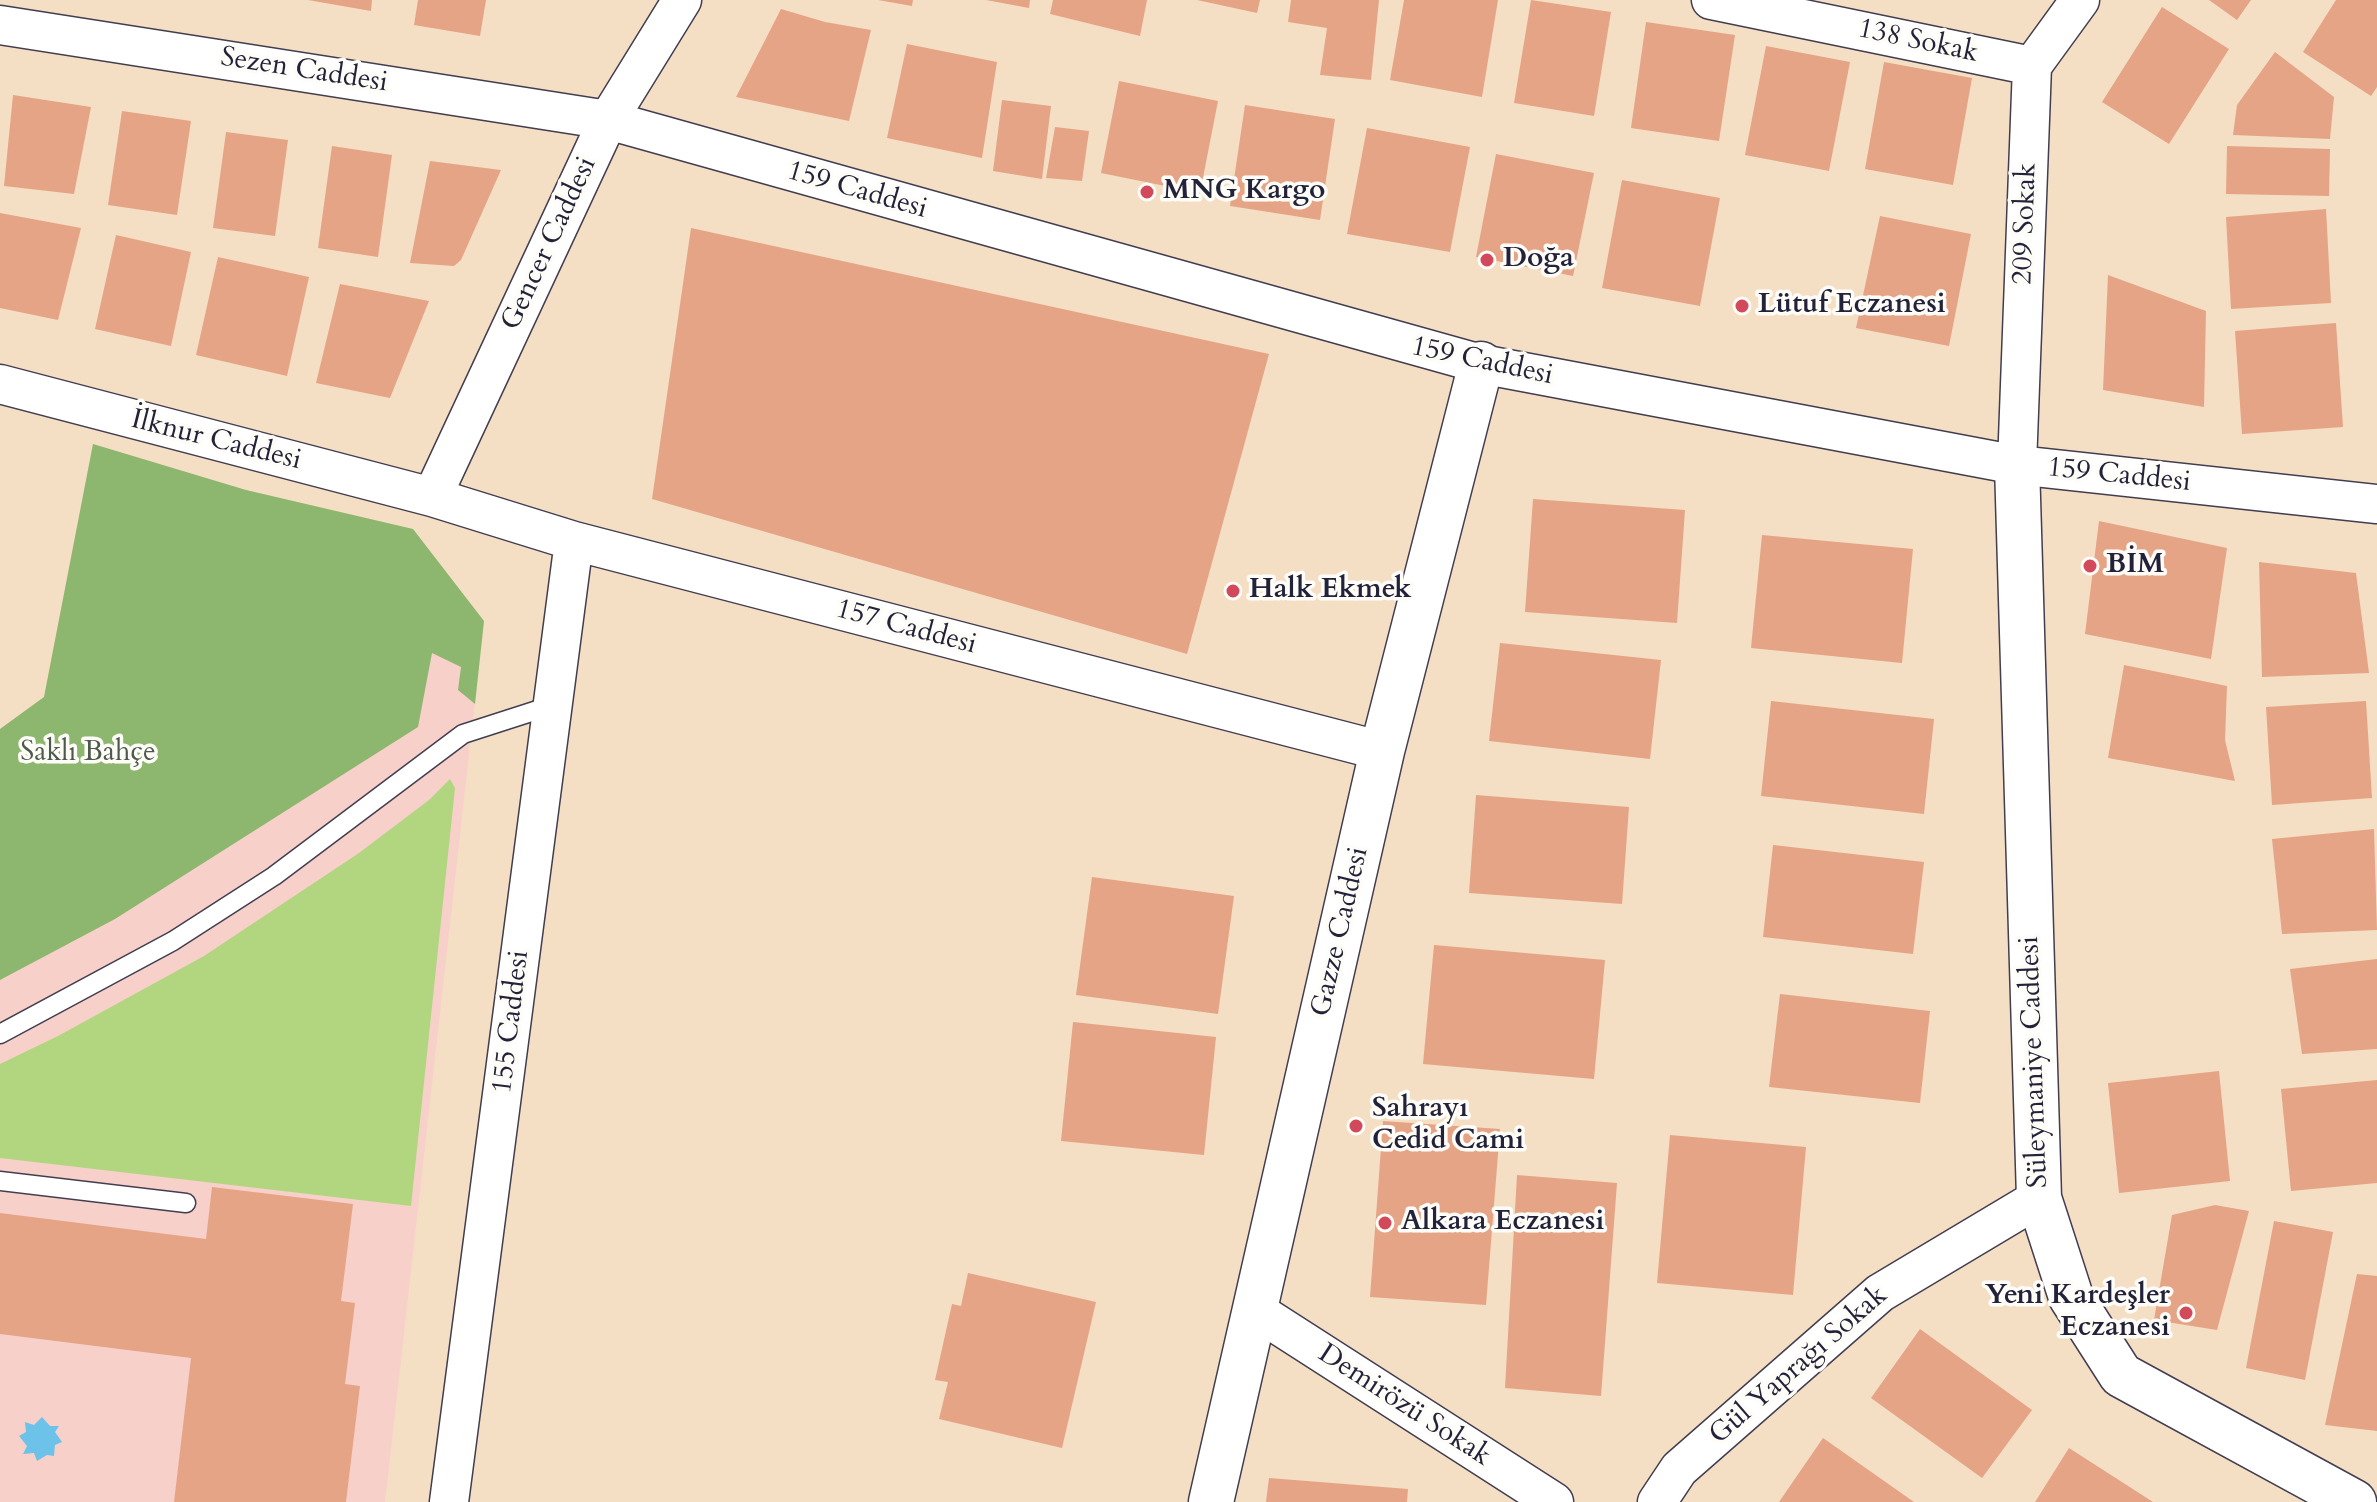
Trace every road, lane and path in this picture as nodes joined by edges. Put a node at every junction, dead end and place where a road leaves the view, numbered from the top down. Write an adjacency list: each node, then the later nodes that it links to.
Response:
1 (682, 0): 6 (street, Gencer Caddesi)
2 (1711, 0): 5 (street, 138 Sokak)
3 (2080, 0): 5 (street)
4 (0, 25): 6 (street, Sezen Caddesi)
5 (2032, 66): 9 (street, 209 Sokak)
6 (608, 120): 7 (street, 159 Caddesi); 10 (street, Gencer Caddesi)
7 (1481, 364): 9 (street, 159 Caddesi); 14 (main road, Gazze Caddesi)
8 (9, 397): 10 (street, İlknur Caddesi)
9 (2017, 465): 11 (street, 159 Caddesi); 17 (main road, Süleymaniye Caddesi)
10 (432, 497): 12 (street, 157 Caddesi)
11 (2377, 504)
12 (574, 541): 13 (street, 155 Caddesi); 14 (street, 157 Caddesi)
13 (553, 705): 15 (lane); 20 (street, 155 Caddesi)
14 (1382, 751): 19 (main road, Gazze Caddesi)
15 (0, 1034)
16 (0, 1181): 18 (lane)
17 (2039, 1198): 23 (street, Gül Yaprağı Sokak); 24 (main road, Süleymaniye Caddesi)
18 (186, 1203)
19 (1255, 1310): 21 (main road, Gazze Caddesi); 22 (street, Demirözü Sokak)
20 (449, 1502)
21 (1211, 1502)
22 (1554, 1502)
23 (1657, 1502)
24 (2354, 1502)

